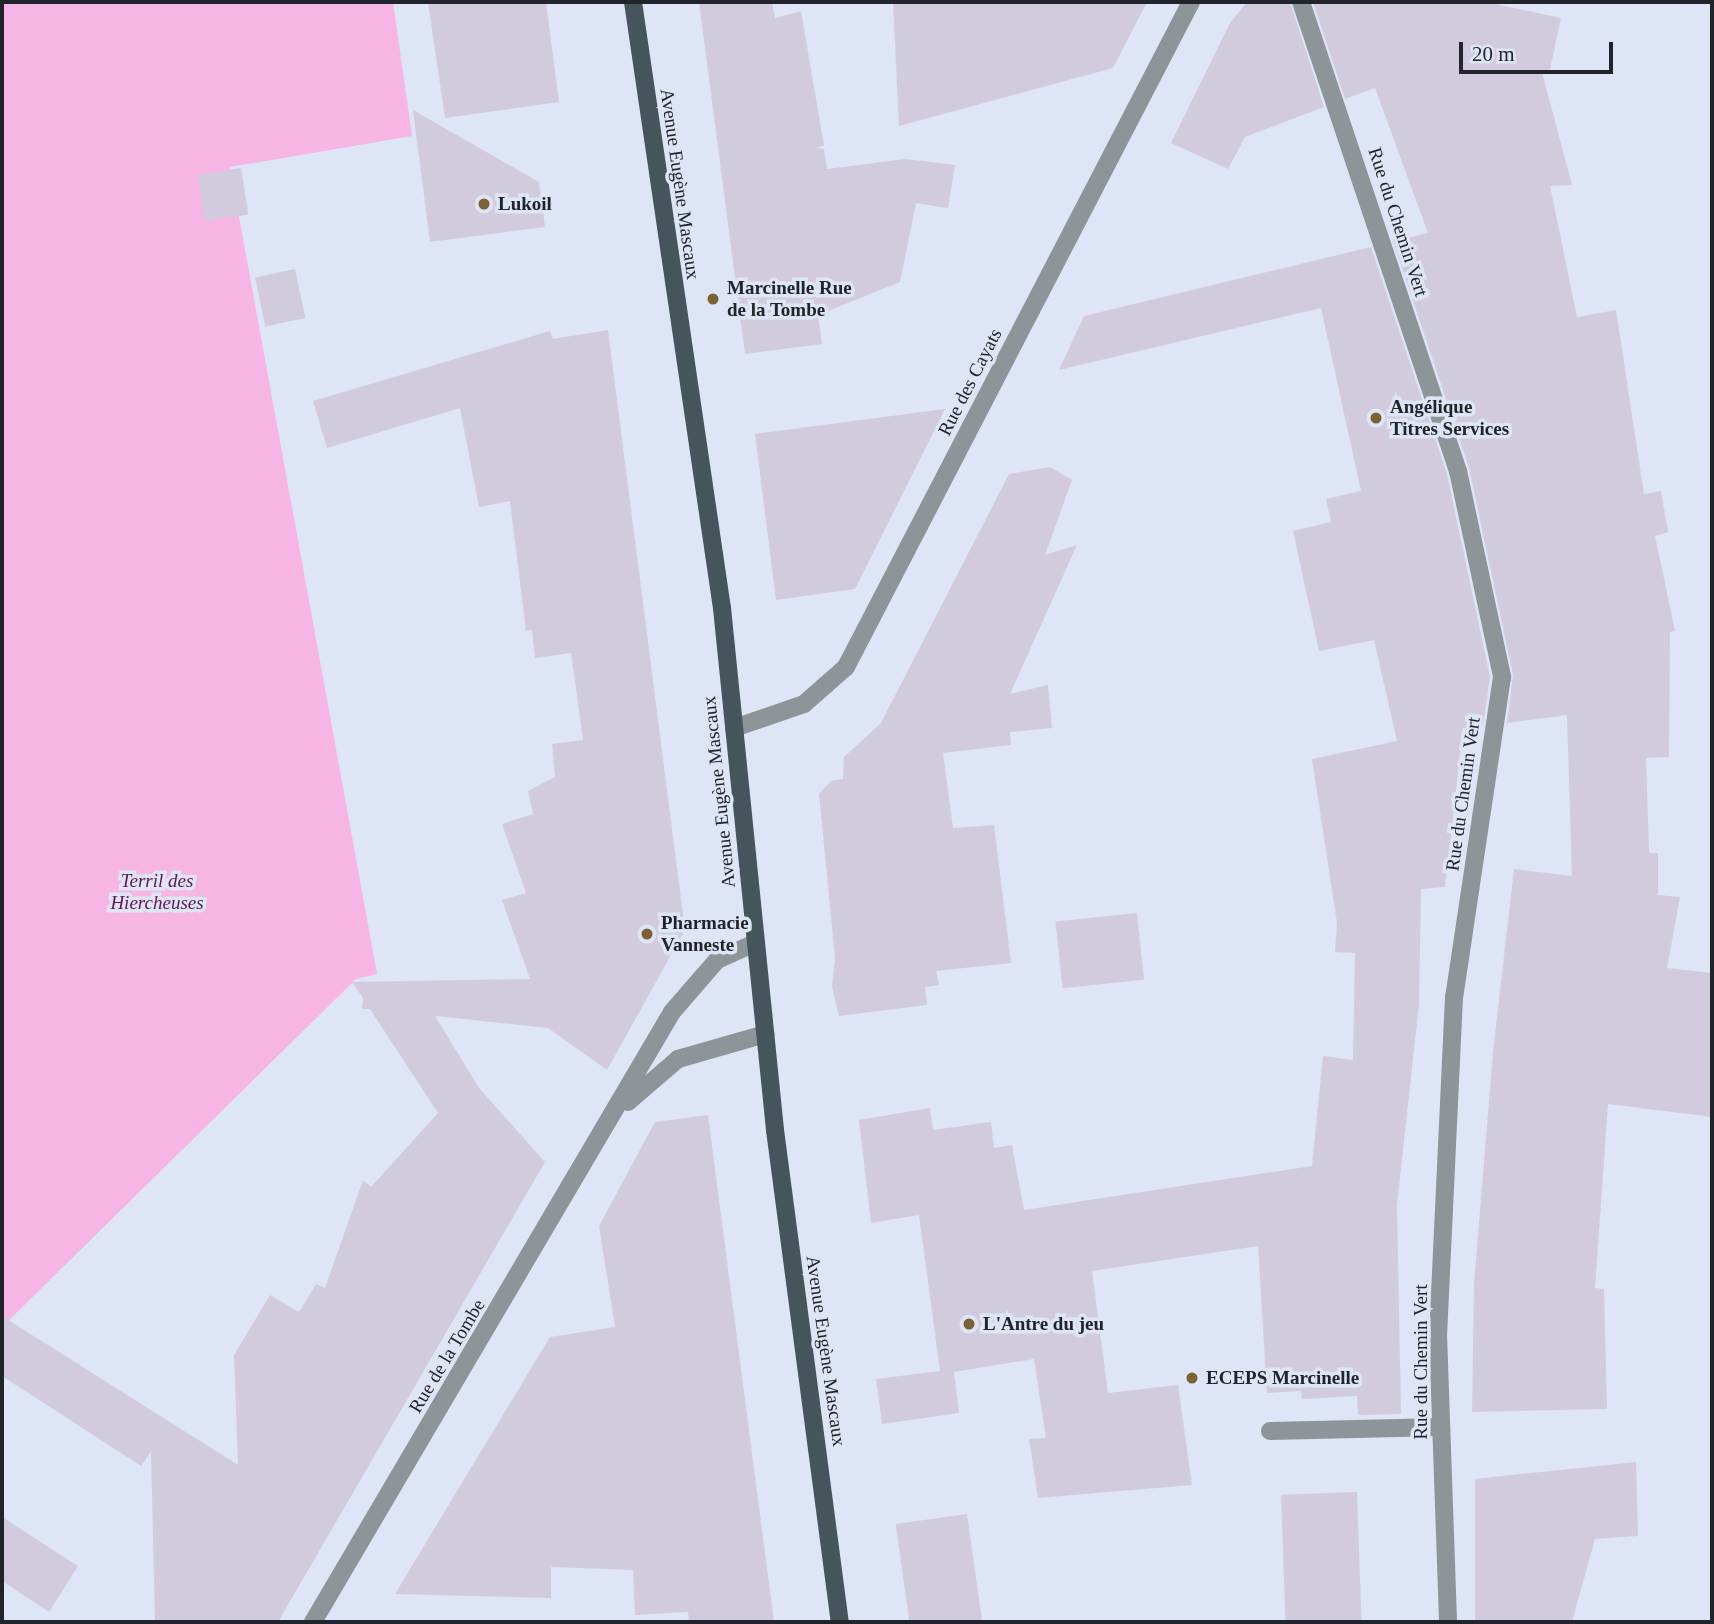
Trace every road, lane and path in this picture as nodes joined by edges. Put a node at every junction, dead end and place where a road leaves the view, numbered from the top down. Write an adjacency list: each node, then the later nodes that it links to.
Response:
1 (633, 2): 4 (main road, Avenue Eugène Mascaux)
2 (1191, 2): 4 (street, Rue des Cayats)
3 (1301, 2): 8 (street, Rue du Chemin Vert)
4 (734, 728): 5 (main road, Avenue Eugène Mascaux)
5 (755, 943): 6 (main road, Avenue Eugène Mascaux); 7 (street, Rue de la Tombe)
6 (765, 1034): 7 (street, Rue de la Tombe); 11 (main road, Avenue Eugène Mascaux)
7 (617, 1111): 10 (street, Rue de la Tombe)
8 (1441, 1427): 9 (street); 12 (street, Rue du Chemin Vert)
9 (1270, 1431)
10 (313, 1622)
11 (840, 1622)
12 (1448, 1622)

